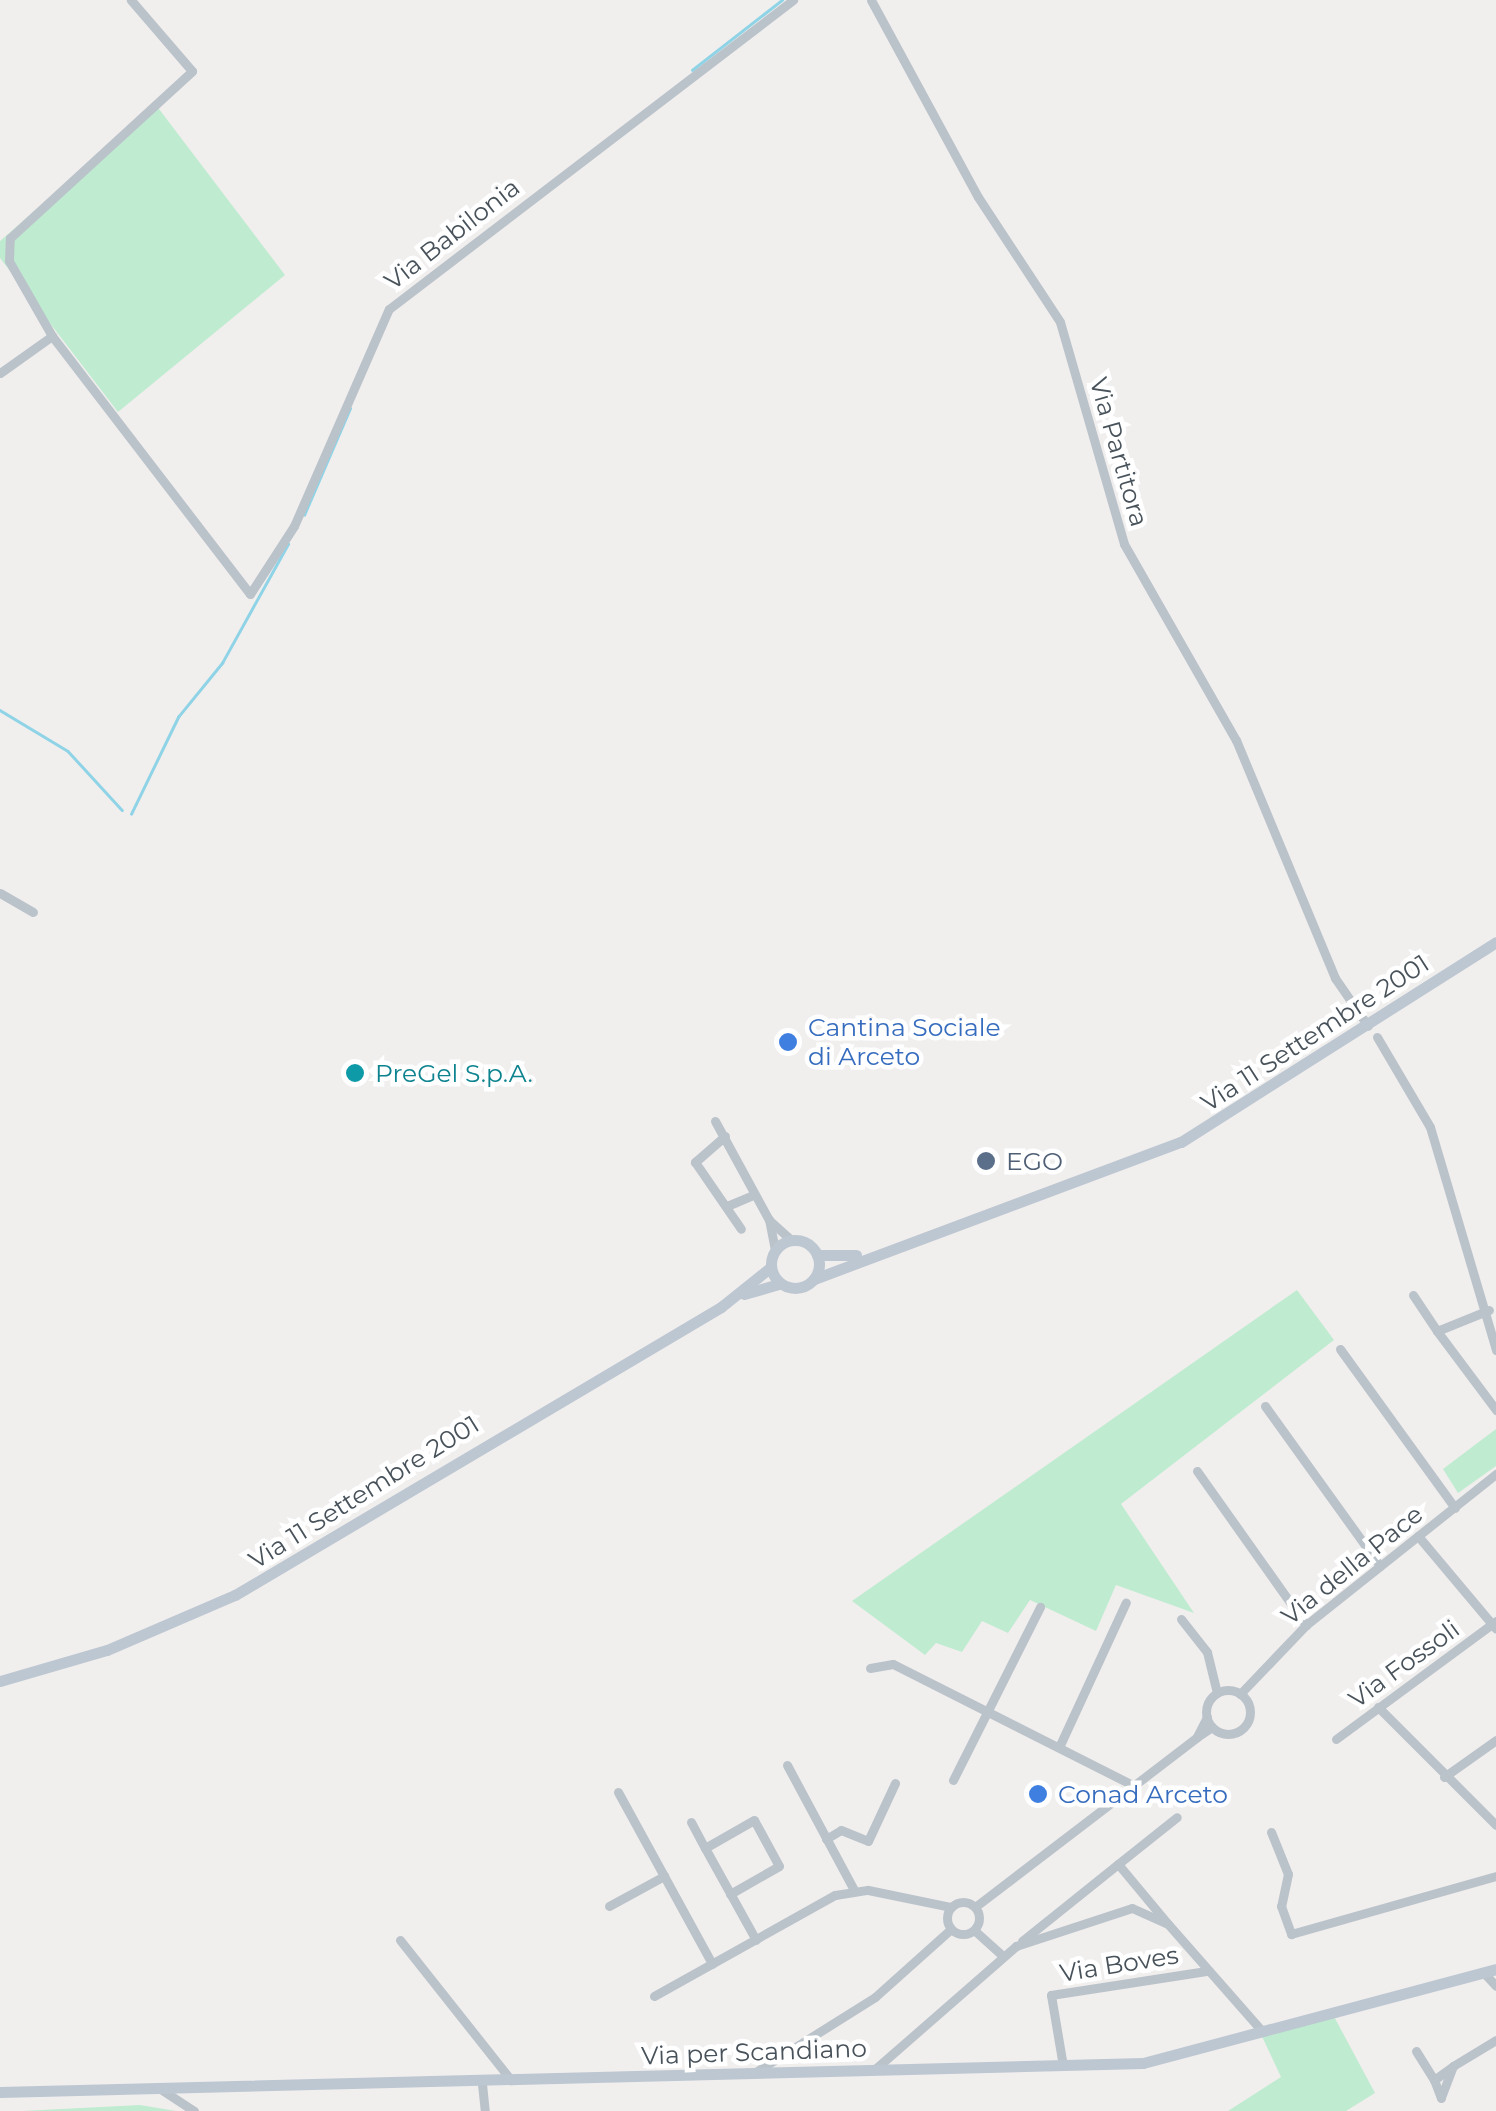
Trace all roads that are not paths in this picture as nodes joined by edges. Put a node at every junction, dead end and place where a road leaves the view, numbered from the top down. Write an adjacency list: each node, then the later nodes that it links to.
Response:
1 (130, 0): 4 (street)
2 (793, 0): 4 (street, Via Babilonia)
3 (871, 0): 9 (street, Via Partitora)
4 (52, 336): 5 (street)
5 (0, 373)
6 (0, 893): 7 (street)
7 (33, 912)
8 (1496, 942): 9 (main road, Via 11 Settembre 2001)
9 (1373, 1032): 19 (main road, Via 11 Settembre 2001); 25 (street, Via Partitora)
10 (715, 1120): 11 (street)
11 (724, 1136): 12 (street); 13 (street)
12 (754, 1195): 13 (street); 14 (street)
13 (727, 1206): 15 (street)
14 (769, 1220): 16 (street); 17 (street)
15 (741, 1229)
16 (791, 1240): 17 (main road); 18 (main road, Via 11 Settembre 2001)
17 (775, 1250): 20 (main road)
18 (818, 1254): 19 (main road, Via 11 Settembre 2001); 21 (main road)
19 (870, 1254): 21 (main road, Via 11 Settembre 2001)
20 (771, 1267): 22 (main road); 24 (main road, Via 11 Settembre 2001)
21 (814, 1279): 22 (main road, Via 11 Settembre 2001)
22 (780, 1284): 24 (main road, Via 11 Settembre 2001)
23 (1413, 1295): 26 (street)
24 (732, 1300): 42 (main road, Via 11 Settembre 2001)
25 (1489, 1310): 26 (street); 28 (street, Via Partitora)
26 (1437, 1330): 30 (street)
27 (1340, 1349): 33 (street)
28 (1496, 1350)
29 (1264, 1406): 35 (street)
30 (1496, 1410)
31 (1197, 1472): 39 (street)
32 (1496, 1474): 33 (street, Via della Pace)
33 (1456, 1508): 34 (street, Via della Pace)
34 (1418, 1536): 35 (street, Via della Pace); 40 (street)
35 (1380, 1566): 39 (street, Via della Pace)
36 (1126, 1602): 50 (street)
37 (1040, 1607): 46 (street)
38 (1181, 1618): 43 (street)
39 (1306, 1625): 44 (street, Via della Pace)
40 (1495, 1625): 45 (street, Via Fossoli)
41 (870, 1668): 46 (street)
42 (0, 1681)
43 (1217, 1693): 44 (street); 47 (street)
44 (1240, 1694): 47 (street)
45 (1378, 1707): 48 (street, Via Fossoli); 52 (street)
46 (988, 1712): 50 (street); 53 (street)
47 (1210, 1722): 55 (street)
48 (1336, 1739)
49 (1496, 1740): 52 (street)
50 (1060, 1745): 55 (street)
51 (786, 1765): 61 (street)
52 (1444, 1777): 59 (street)
53 (953, 1780)
54 (896, 1783): 61 (street)
55 (1129, 1783): 70 (street)
56 (618, 1792): 64 (street)
57 (1177, 1818): 63 (street)
58 (691, 1822): 62 (street)
59 (1496, 1825)
60 (1271, 1832): 65 (street)
61 (826, 1839): 66 (street)
62 (705, 1848): 67 (street); 67 (street)
63 (1118, 1864): 71 (street); 76 (street)
64 (664, 1876): 68 (street); 78 (street)
65 (1496, 1876)
66 (854, 1890): 69 (street); 75 (street)
67 (730, 1894): 75 (street)
68 (609, 1906)
69 (951, 1907): 70 (street); 72 (street)
70 (974, 1907): 73 (street)
71 (1168, 1924): 76 (street); 79 (street)
72 (950, 1930): 73 (street); 85 (street)
73 (974, 1930): 77 (street)
74 (400, 1940): 93 (street)
75 (756, 1940): 78 (street)
76 (1016, 1946): 77 (street)
77 (1003, 1956): 89 (street)
78 (712, 1964): 82 (street)
79 (1206, 1971): 83 (street); 87 (street, Via Boves)
80 (1489, 1971): 81 (street); 83 (main road, Via per Scandiano)
81 (1496, 1986)
82 (654, 1996)
83 (1265, 2034): 87 (main road, Via per Scandiano)
84 (1496, 2040): 88 (street)
85 (800, 2048): 90 (street); 91 (street)
86 (1416, 2051): 92 (street)
87 (1062, 2066): 89 (main road, Via per Scandiano)
88 (1453, 2066): 92 (street); 92 (street)
89 (873, 2071): 90 (main road, Via per Scandiano)
90 (808, 2072): 91 (main road, Via per Scandiano)
91 (752, 2074): 93 (main road, Via per Scandiano)
92 (1434, 2080)
93 (513, 2082): 94 (main road, Via per Scandiano)
94 (482, 2084): 95 (main road, Via per Scandiano); 98 (street)
95 (159, 2088): 96 (main road, Via per Scandiano); 97 (street)
96 (0, 2092)
97 (194, 2111)
98 (486, 2111)

